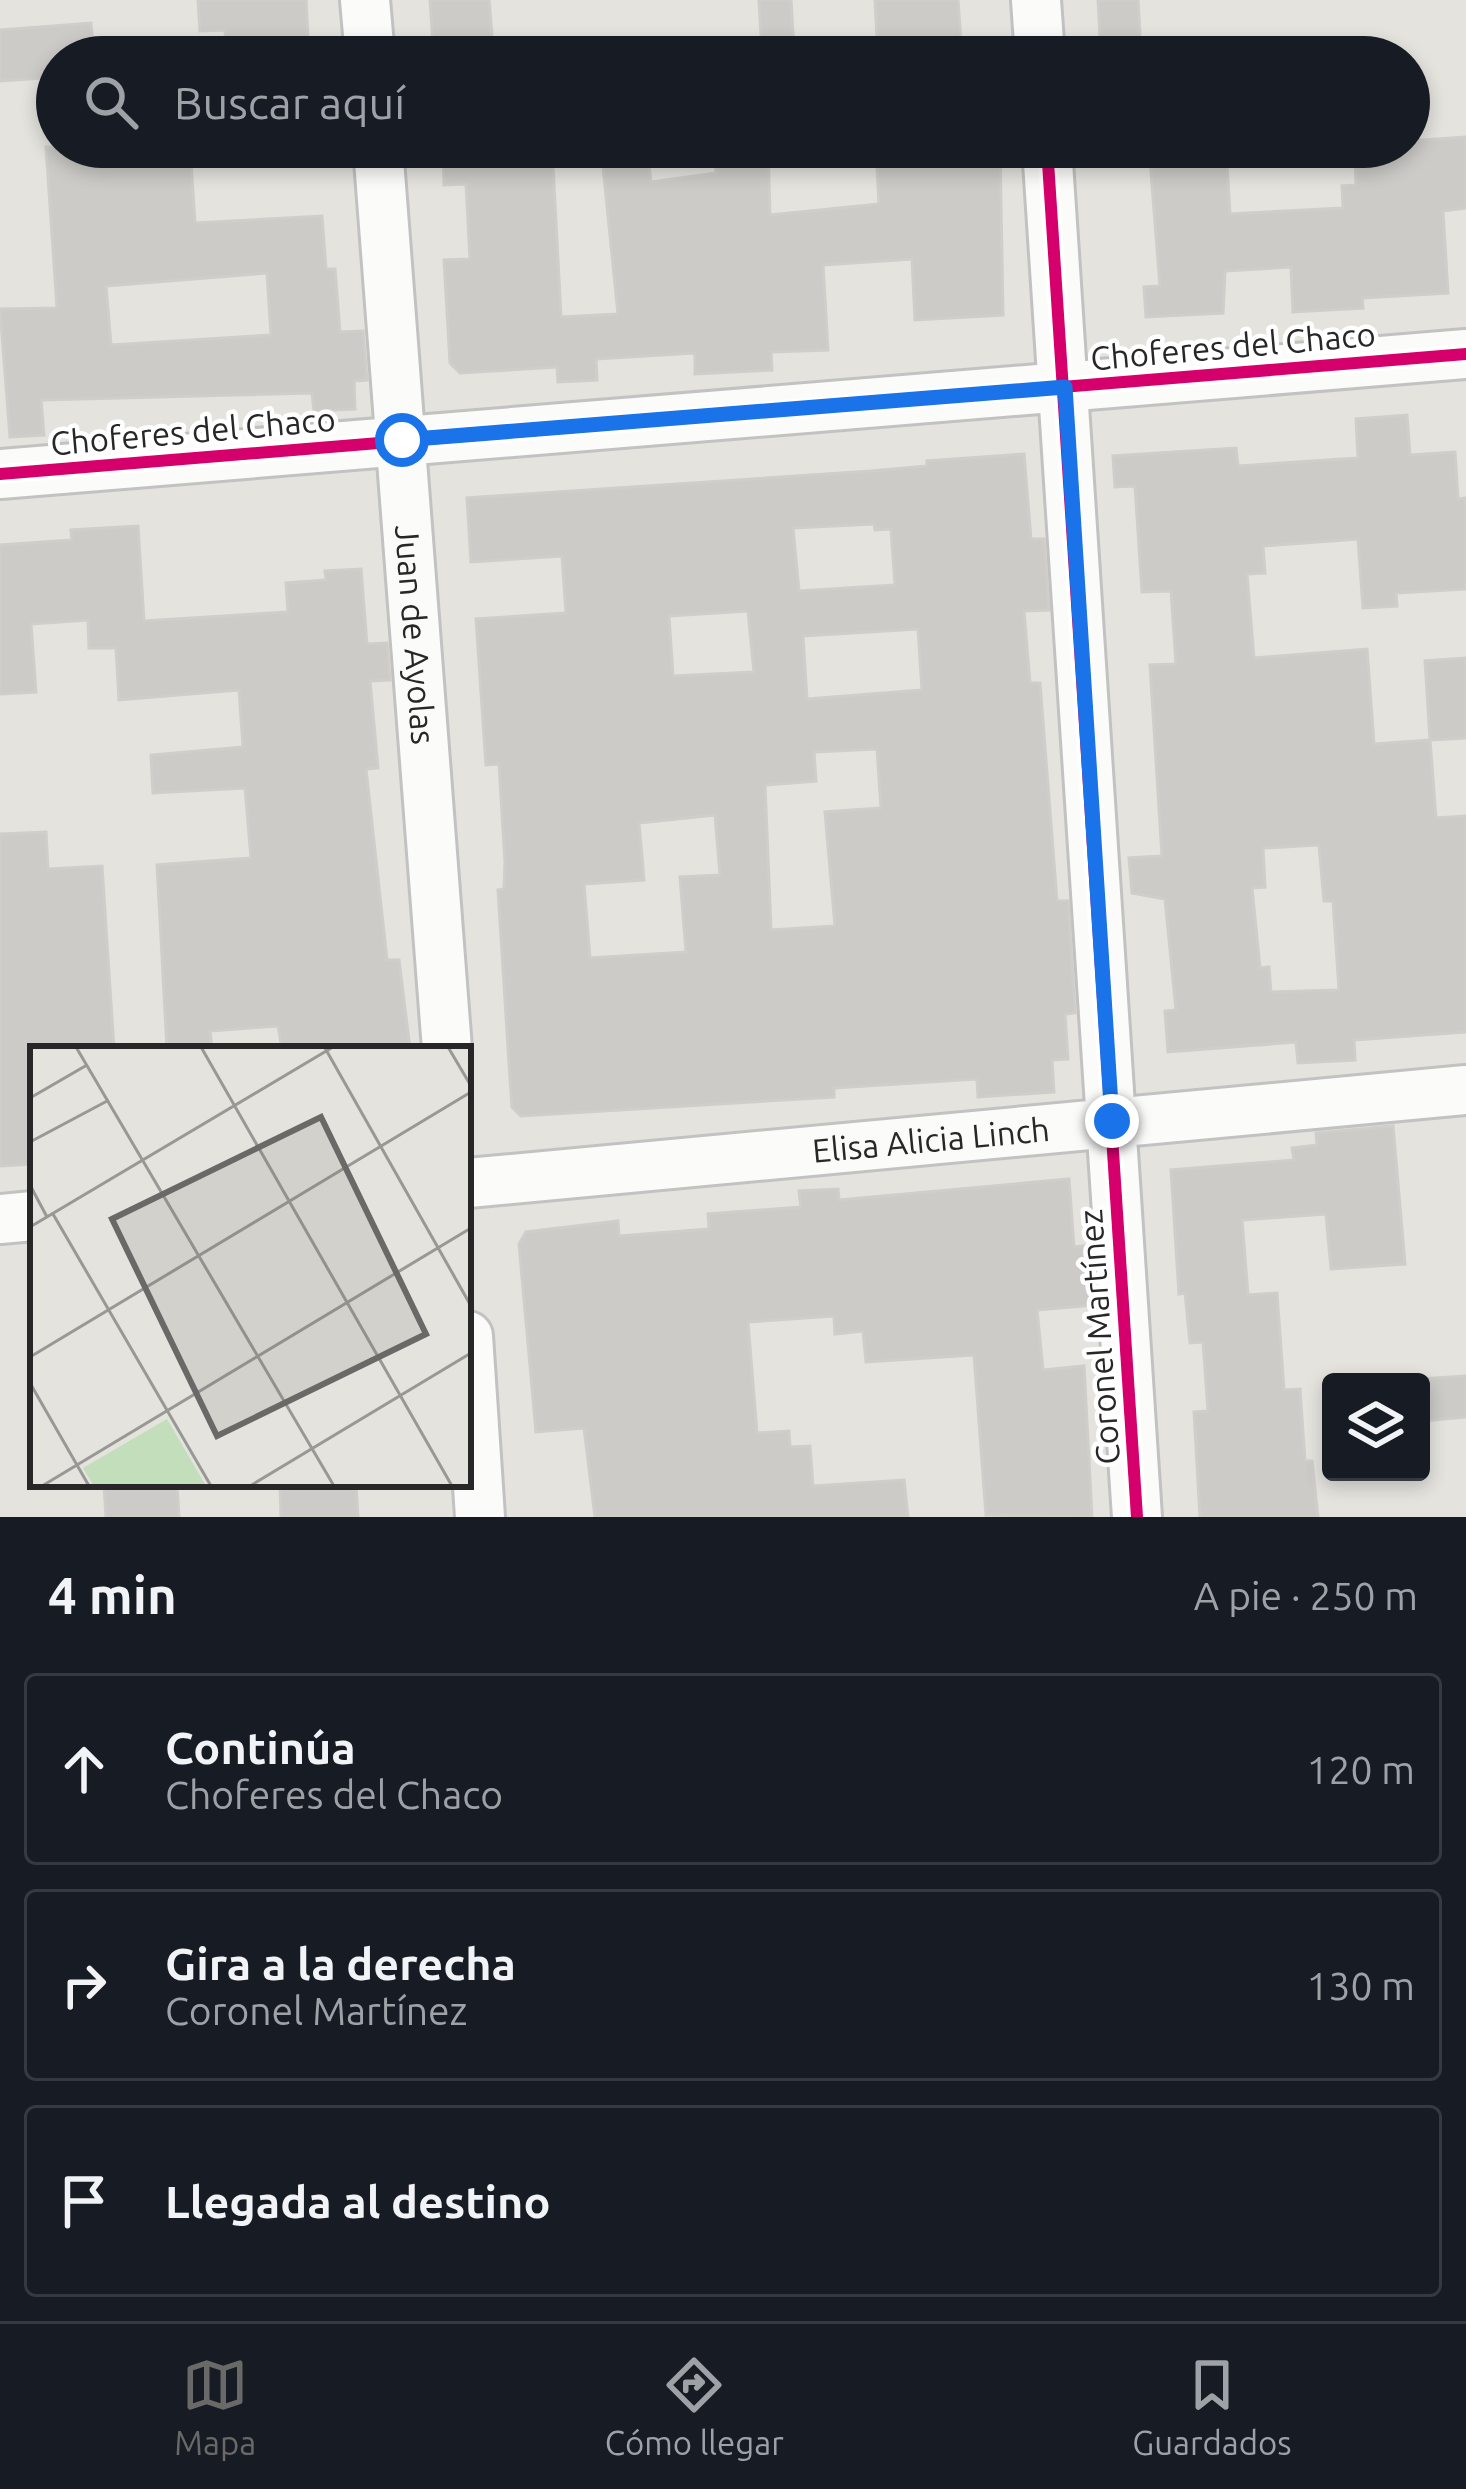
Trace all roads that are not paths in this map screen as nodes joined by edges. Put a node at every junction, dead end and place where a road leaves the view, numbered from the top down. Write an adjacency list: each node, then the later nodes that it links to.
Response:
1 (365, 0): 3 (street)
2 (1036, 0): 4 (street)
3 (368, 36)
4 (1039, 36)
5 (379, 168): 9 (street, Juan de Ayolas)
6 (1049, 168): 8 (street, Coronel Martínez)
7 (1466, 354): 8 (street, Choferes del Chaco)
8 (1065, 387): 9 (street, Choferes del Chaco); 13 (street, Coronel Martínez)
9 (402, 440): 10 (street, Choferes del Chaco); 11 (street, Juan de Ayolas)
10 (0, 474)
11 (448, 1046)
12 (1466, 1090): 13 (street, Elisa Alicia Linch)
13 (1112, 1121): 14 (street, Elisa Alicia Linch); 19 (street, Coronel Martínez)
14 (471, 1183)
15 (30, 1216): 16 (street)
16 (0, 1219)
17 (471, 1381): 18 (street)
18 (480, 1517)
19 (1137, 1517)

